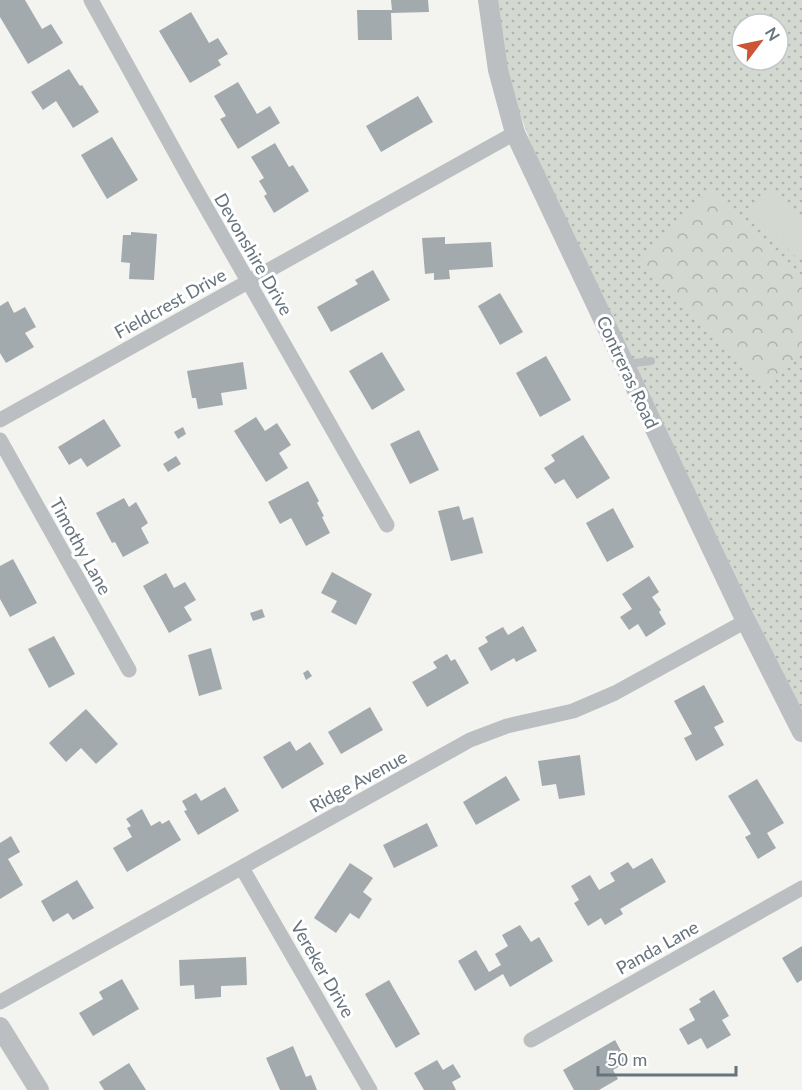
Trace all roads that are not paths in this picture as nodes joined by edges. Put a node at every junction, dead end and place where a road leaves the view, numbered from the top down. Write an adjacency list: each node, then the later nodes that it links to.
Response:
1 (91, 0): 4 (street, Devonshire Drive)
2 (488, 0): 3 (street, Contreras Road)
3 (515, 133): 4 (street, Fieldcrest Drive); 6 (street, Contreras Road)
4 (248, 282): 7 (street, Fieldcrest Drive); 9 (street, Devonshire Drive)
5 (651, 361): 6 (lane)
6 (624, 364): 10 (street, Contreras Road)
7 (0, 420)
8 (0, 440): 11 (street, Timothy Lane)
9 (387, 525)
10 (746, 621): 12 (street, Contreras Road); 13 (street, Ridge Avenue)
11 (129, 670)
12 (802, 732)
13 (242, 868): 15 (street, Ridge Avenue); 19 (street, Vereker Drive)
14 (802, 888): 17 (street, Panda Lane)
15 (0, 1002)
16 (0, 1027): 18 (street)
17 (531, 1040)
18 (39, 1090)
19 (370, 1090)

